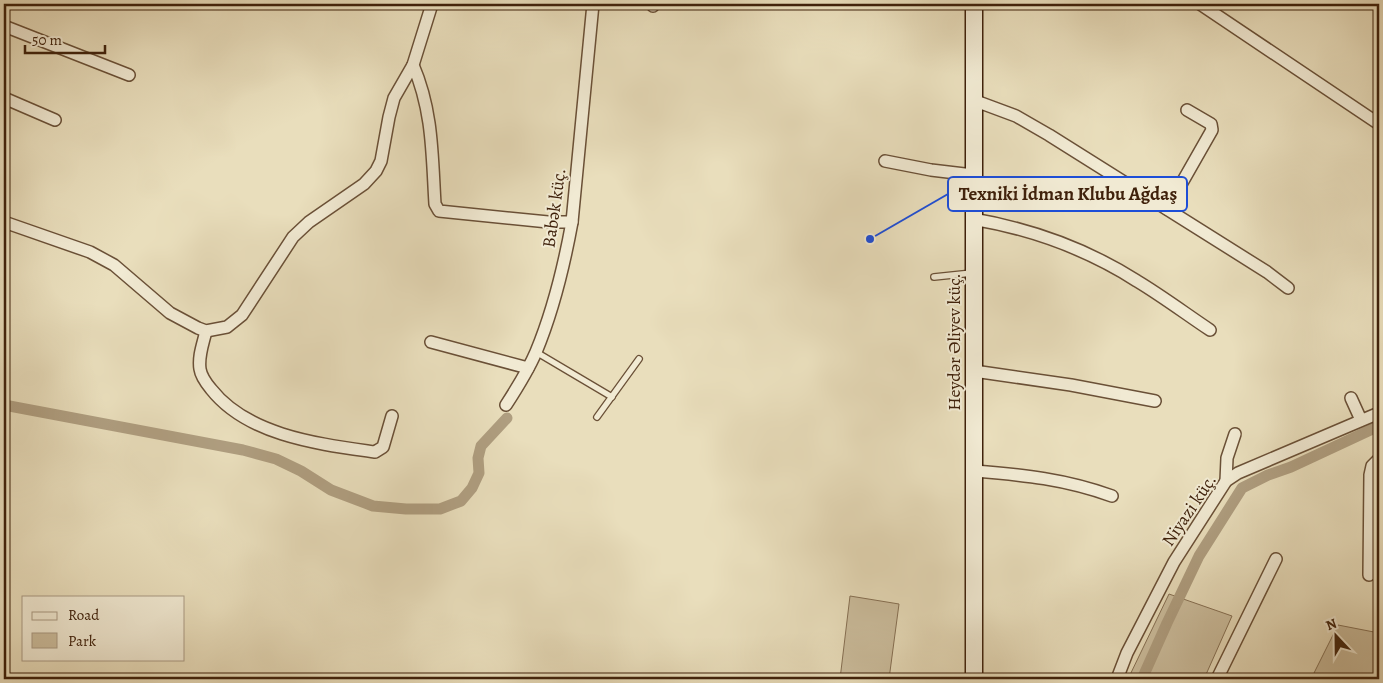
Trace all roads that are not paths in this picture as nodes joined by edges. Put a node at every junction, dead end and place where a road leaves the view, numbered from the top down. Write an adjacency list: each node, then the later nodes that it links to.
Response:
1 (432, 4): 6 (street)
2 (593, 4): 18 (street, Babək küç.)
3 (974, 4): 9 (main road, Heydər Əliyev küç.)
4 (1200, 4): 12 (street)
5 (4, 26): 7 (street)
6 (413, 65): 18 (street); 23 (street)
7 (129, 74)
8 (4, 98): 11 (street)
9 (973, 100): 14 (main road, Heydər Əliyev küç.); 15 (street)
10 (1187, 110): 15 (street)
11 (55, 120)
12 (1379, 124)
13 (885, 161): 14 (street)
14 (973, 175): 16 (main road, Heydər Əliyev küç.)
15 (1167, 209): 21 (street)
16 (973, 219): 19 (main road, Heydər Əliyev küç.); 22 (street)
17 (4, 222): 23 (street)
18 (572, 222): 25 (street, Babək küç.)
19 (974, 273): 20 (lane); 28 (main road, Heydər Əliyev küç.)
20 (934, 276)
21 (1288, 288)
22 (1210, 330)
23 (206, 332): 34 (street)
24 (432, 342): 27 (street)
25 (536, 352): 27 (street, Babək küç.); 29 (lane)
26 (639, 359): 29 (lane)
27 (528, 368): 32 (street, Babək küç.)
28 (974, 371): 31 (street); 39 (main road, Heydər Əliyev küç.)
29 (612, 397): 35 (lane)
30 (1351, 398): 36 (street)
31 (1155, 401)
32 (506, 405)
33 (1379, 413): 36 (street, Niyazi küç.)
34 (392, 416)
35 (597, 417)
36 (1361, 420): 40 (street, Niyazi küç.)
37 (1235, 434): 40 (street)
38 (1379, 460): 43 (street)
39 (974, 471): 41 (street); 44 (main road, Heydər Əliyev küç.)
40 (1226, 481): 45 (street, Niyazi küç.)
41 (1112, 496)
42 (1276, 559): 46 (street)
43 (1369, 575)
44 (974, 679)
45 (1117, 679)
46 (1216, 679)

